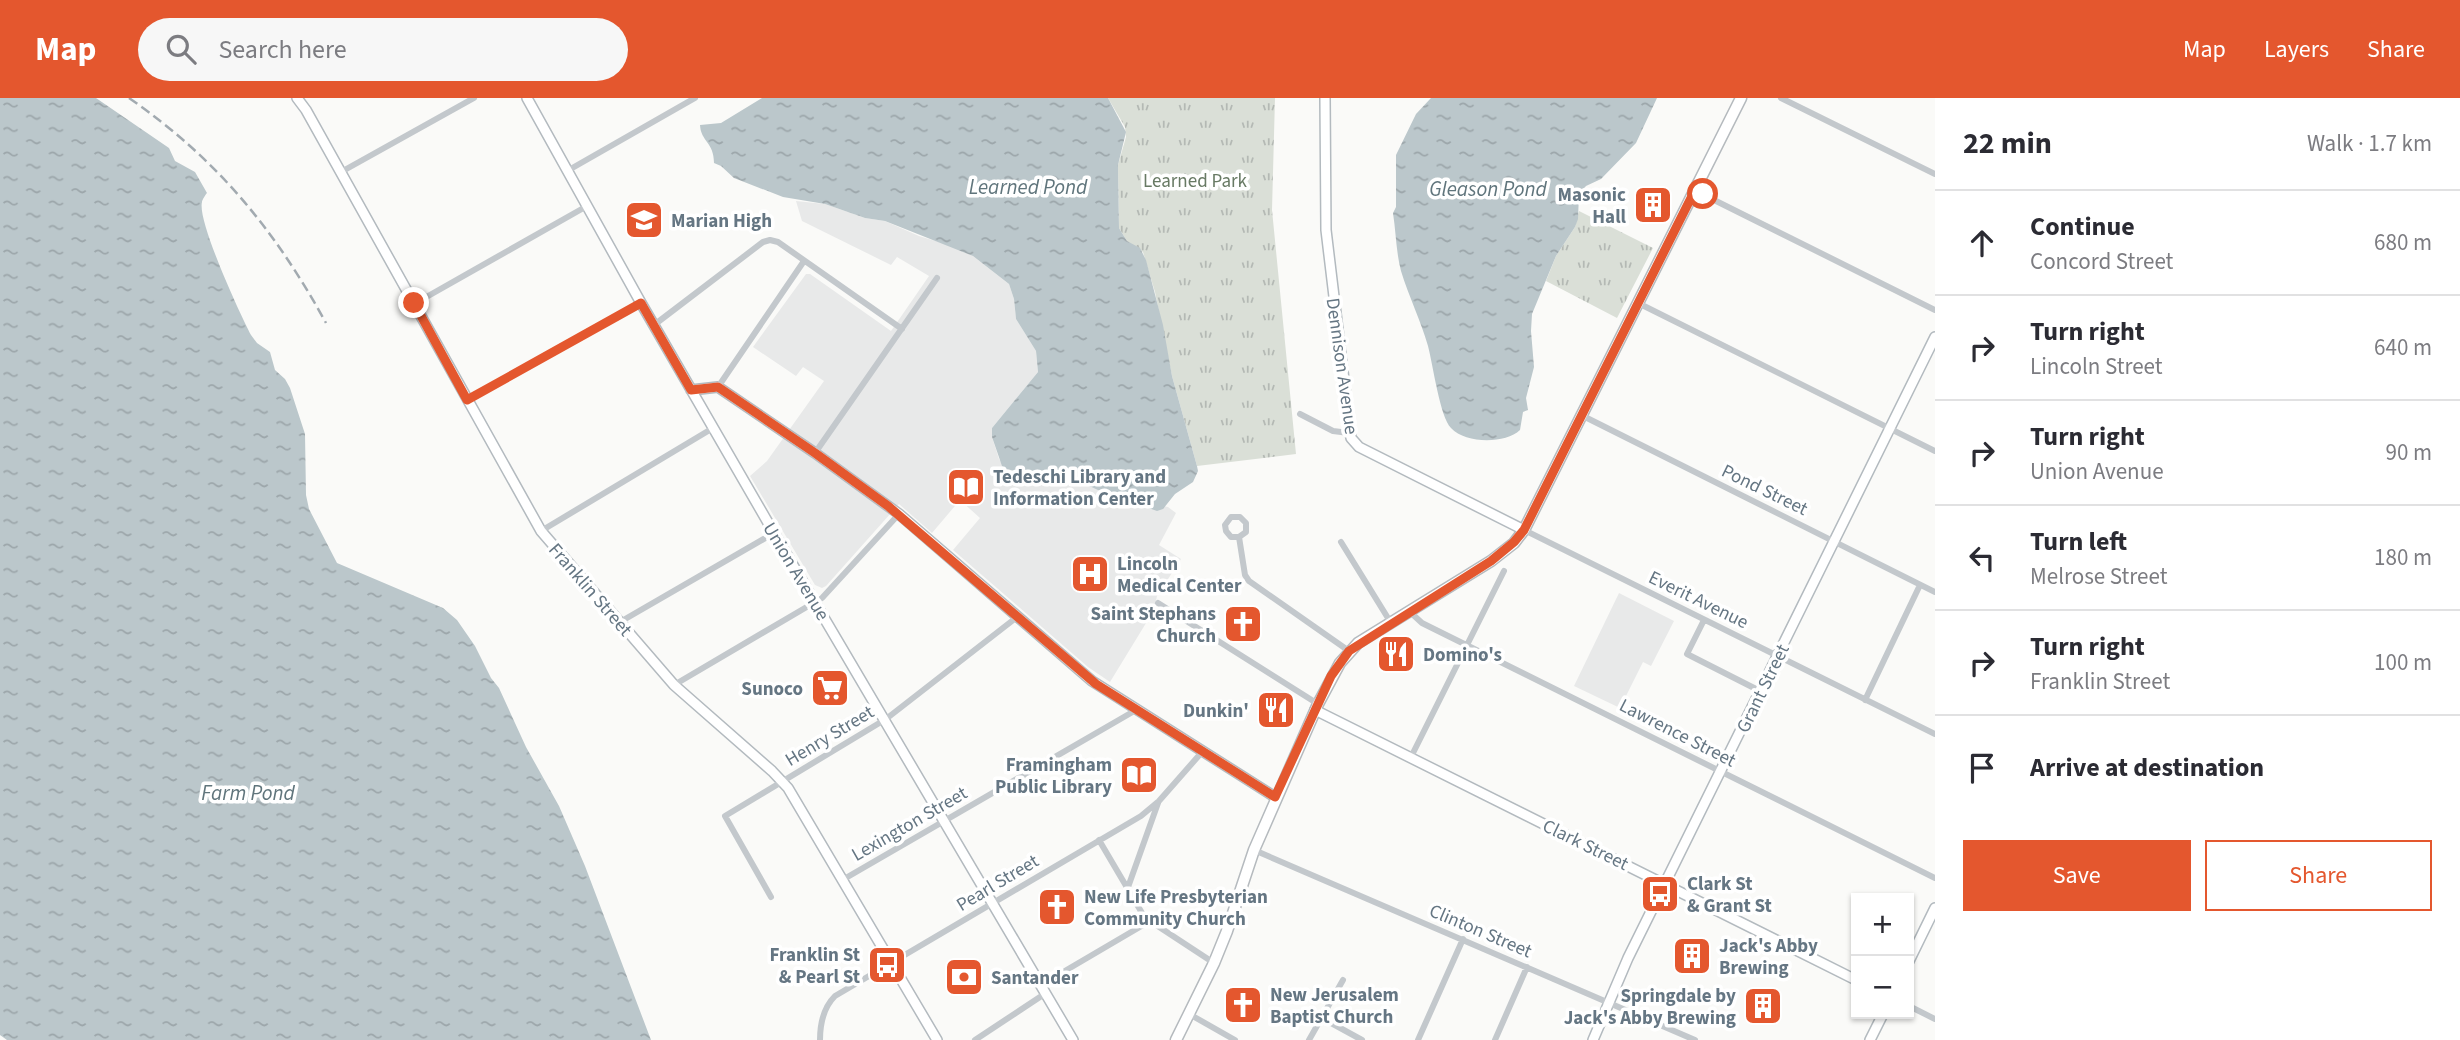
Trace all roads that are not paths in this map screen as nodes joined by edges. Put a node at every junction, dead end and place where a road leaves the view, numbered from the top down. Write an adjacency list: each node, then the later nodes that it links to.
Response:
1 (297, 98): 9 (street, Franklin Street)
2 (474, 98): 9 (street)
3 (527, 98): 8 (street, Union Avenue)
4 (695, 98): 8 (street)
5 (1325, 98): 29 (street, Dennison Avenue)
6 (1741, 98): 11 (main road)
7 (1782, 98): 10 (street)
8 (567, 171): 12 (street, Union Avenue)
9 (341, 172): 15 (street, Franklin Street)
10 (1935, 174)
11 (1695, 190): 17 (main road); 18 (street)
12 (587, 206): 15 (street); 16 (street, Union Avenue)
13 (804, 261): 19 (street); 20 (street); 22 (street)
14 (937, 278): 20 (street)
15 (414, 303): 24 (street, Franklin Street)
16 (641, 303): 19 (street, Union Avenue); 24 (street)
17 (1638, 303): 26 (main road); 28 (street)
18 (1935, 310)
19 (654, 325): 23 (street, Union Avenue)
20 (902, 329): 31 (street)
21 (1935, 337): 28 (street, Grant Street)
22 (718, 387): 23 (street); 31 (street)
23 (691, 390): 27 (street, Union Avenue)
24 (467, 400): 34 (street, Franklin Street)
25 (1300, 414): 29 (street)
26 (1581, 415): 33 (main road); 37 (street, Pond Street)
27 (713, 428): 34 (street); 35 (street, Union Avenue)
28 (1890, 428): 30 (street); 37 (street, Grant Street)
29 (1349, 433): 33 (street, Dennison Avenue)
30 (1935, 451)
31 (815, 453): 32 (street)
32 (899, 514): 42 (street); 45 (street)
33 (1524, 530): 44 (main road); 46 (street, Everit Avenue)
34 (541, 531): 47 (street, Franklin Street)
35 (774, 533): 42 (street, Union Avenue); 47 (street)
36 (1239, 537): 50 (street)
37 (1834, 541): 40 (street, Pond Street); 51 (street, Grant Street)
38 (1341, 542): 48 (street)
39 (1504, 571): 49 (street)
40 (1920, 584): 41 (street, Pond Street); 54 (street)
41 (1935, 592)
42 (816, 602): 52 (street); 57 (street, Union Avenue)
43 (1158, 603): 55 (street)
44 (1409, 611): 48 (main road); 49 (street, Lawrence Street)
45 (1017, 617): 56 (street); 57 (street, Henry Street)
46 (1704, 620): 51 (street, Everit Avenue); 53 (street)
47 (620, 622): 52 (street, Franklin Street)
48 (1391, 623): 50 (main road)
49 (1466, 644): 60 (street); 61 (street, Lawrence Street)
50 (1349, 651): 55 (main road)
51 (1777, 656): 53 (street, Grant Street); 54 (street, Everit Avenue)
52 (674, 685): 62 (street, Franklin Street)
53 (1760, 691): 61 (street, Grant Street)
54 (1865, 699): 58 (street, Everit Avenue)
55 (1316, 707): 60 (street, Clark Street); 63 (main road)
56 (1136, 710): 59 (street); 65 (street, Lexington Street)
57 (886, 719): 62 (street, Henry Street); 65 (street, Union Avenue)
58 (1935, 734)
59 (1202, 752): 63 (street); 64 (street, Pearl Street)
60 (1411, 757): 70 (street, Clark Street)
61 (1721, 771): 68 (street, Lawrence Street); 70 (street, Grant Street)
62 (782, 781): 69 (street, Franklin Street); 72 (street, Henry Street)
63 (1275, 797): 67 (main road)
64 (1158, 801): 66 (street, Pearl Street); 71 (street)
65 (945, 821): 69 (street, Lexington Street); 73 (street, Union Avenue)
66 (1099, 840): 71 (street); 73 (street, Pearl Street)
67 (1254, 850): 76 (street, Clinton Street); 79 (main road)
68 (1935, 878)
69 (844, 879): 78 (street, Franklin Street)
70 (1665, 883): 81 (street, Clark Street); 84 (street, Grant Street)
71 (1127, 890): 75 (street)
72 (771, 897)
73 (992, 903): 78 (street, Pearl Street); 83 (street, Union Avenue)
74 (1935, 908): 77 (street)
75 (1150, 921): 79 (street); 83 (street)
76 (1463, 939): 80 (street, Clinton Street); 98 (street)
77 (1911, 956)
78 (891, 962): 90 (street, Pearl Street); 91 (street, Franklin Street)
79 (1214, 963): 86 (main road)
80 (1527, 967): 84 (street, Clinton Street); 99 (street)
81 (1851, 977)
82 (1343, 980): 87 (street)
83 (1043, 989): 92 (street); 93 (street, Union Avenue)
84 (1610, 1003): 100 (street, Grant Street); 101 (street, Clinton Street)
85 (1914, 1008): 89 (street)
86 (1189, 1014): 94 (main road); 95 (street)
87 (1322, 1018): 96 (street); 97 (street)
88 (1880, 1019): 102 (street)
89 (1935, 1019)
90 (820, 1040)
91 (937, 1040)
92 (975, 1040)
93 (1073, 1040)
94 (1176, 1040)
95 (1235, 1040)
96 (1309, 1040)
97 (1362, 1040)
98 (1418, 1040)
99 (1495, 1040)
100 (1592, 1040)
101 (1695, 1040)
102 (1870, 1040)

